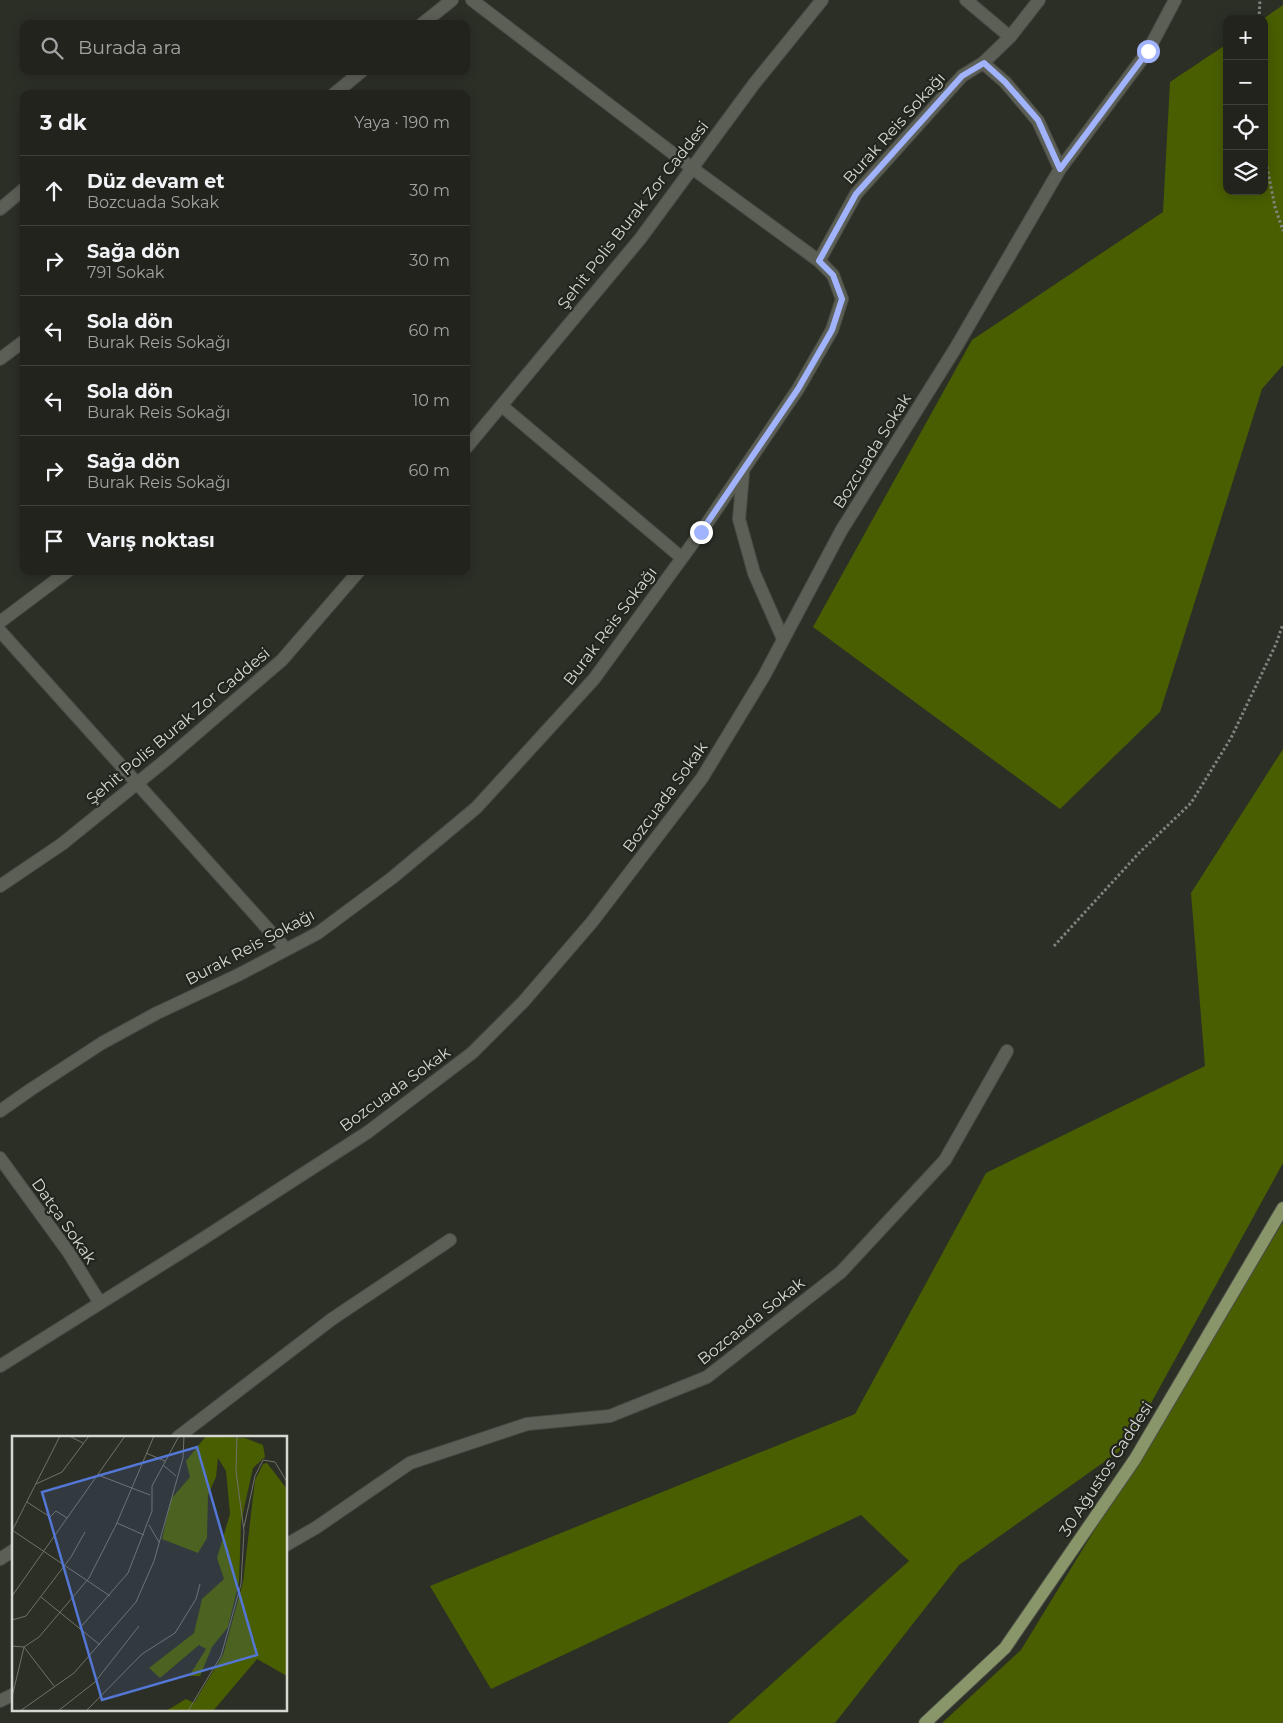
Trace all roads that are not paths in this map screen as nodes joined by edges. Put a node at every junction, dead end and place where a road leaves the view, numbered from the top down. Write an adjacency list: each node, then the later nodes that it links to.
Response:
1 (452, 0): 7 (street)
2 (472, 0): 12 (street)
3 (822, 0): 12 (street, Şehit Polis Burak Zor Caddesi)
4 (966, 0): 8 (street)
5 (1039, 0): 8 (street, Burak Reis Sokağı)
6 (1175, 0): 13 (street, Bozcuada Sokak)
7 (427, 20)
8 (1010, 37): 9 (street, Burak Reis Sokağı)
9 (984, 63): 13 (street); 16 (street, Burak Reis Sokağı)
10 (357, 75): 11 (street)
11 (339, 90)
12 (692, 168): 16 (street); 19 (street, Şehit Polis Burak Zor Caddesi)
13 (1060, 169): 27 (street, Bozcuada Sokak)
14 (20, 192): 15 (street)
15 (0, 209)
16 (819, 261): 21 (street, Burak Reis Sokağı)
17 (20, 343): 18 (street)
18 (0, 359)
19 (502, 406): 20 (street, Şehit Polis Burak Zor Caddesi); 22 (street)
20 (470, 443)
21 (743, 470): 22 (street, Burak Reis Sokağı); 27 (street)
22 (682, 558): 30 (street, Burak Reis Sokağı)
23 (63, 575): 25 (street)
24 (356, 575): 28 (street, Şehit Polis Burak Zor Caddesi)
25 (0, 622)
26 (0, 631): 28 (street)
27 (784, 639): 36 (street, Bozcuada Sokak)
28 (137, 784): 29 (street, Şehit Polis Burak Zor Caddesi); 30 (street)
29 (0, 886)
30 (286, 949): 32 (street, Burak Reis Sokağı)
31 (1006, 1051): 39 (street, Bozcaada Sokak)
32 (0, 1111)
33 (0, 1158): 36 (street, Datça Sokak)
34 (1283, 1208): 44 (main road, 30 Ağustos Caddesi)
35 (450, 1240): 38 (street)
36 (100, 1303): 37 (street, Bozcuada Sokak)
37 (0, 1366)
38 (179, 1436)
39 (288, 1544)
40 (12, 1551): 41 (street)
41 (0, 1559)
42 (12, 1695): 43 (street)
43 (0, 1701)
44 (925, 1723)

